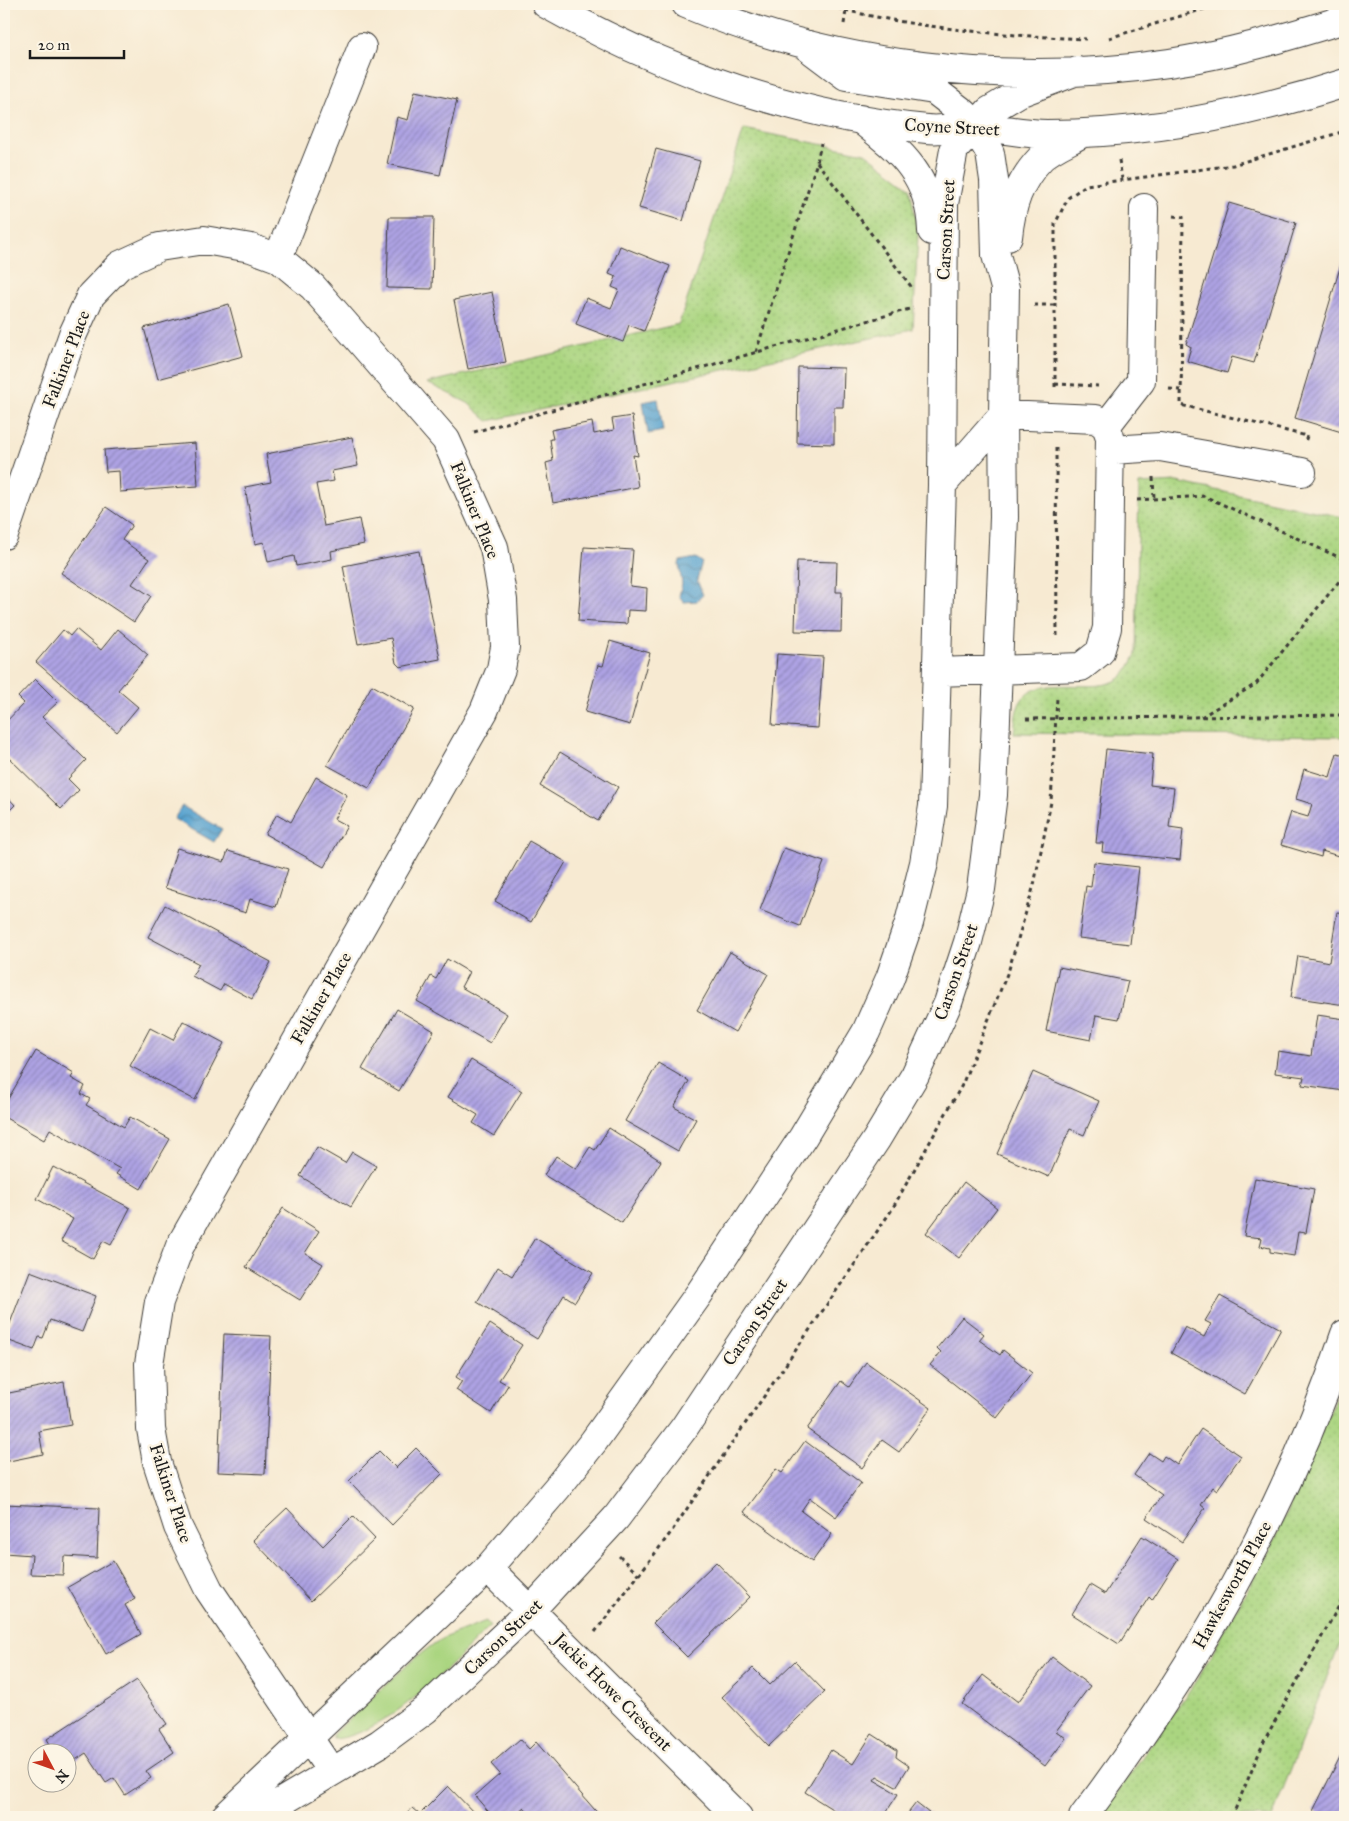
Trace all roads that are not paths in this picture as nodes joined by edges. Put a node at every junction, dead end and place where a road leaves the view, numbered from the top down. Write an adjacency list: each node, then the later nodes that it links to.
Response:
1 (546, 4): 8 (street, Coyne Street)
2 (686, 4): 4 (street)
3 (1345, 19): 6 (street)
4 (802, 43): 6 (street); 9 (street)
5 (362, 47): 12 (street)
6 (1077, 71): 9 (street)
7 (1345, 83): 10 (street, Coyne Street)
8 (859, 118): 9 (street, Coyne Street); 13 (street)
9 (975, 127): 10 (street, Coyne Street); 13 (street, Carson Street); 14 (street, Carson Street)
10 (1085, 132): 14 (street)
11 (1144, 212): 16 (street)
12 (278, 258): 19 (street, Falkiner Place); 25 (street, Falkiner Place)
13 (943, 284): 18 (street, Carson Street)
14 (1006, 288): 15 (street, Carson Street)
15 (1003, 415): 16 (street); 18 (street); 20 (street, Carson Street)
16 (1108, 438): 17 (street); 20 (street)
17 (1299, 472)
18 (942, 485): 21 (street, Carson Street)
19 (4, 535)
20 (999, 670): 21 (street); 24 (street, Carson Street)
21 (938, 672): 23 (street, Carson Street)
22 (1345, 1334): 30 (street, Hawkesworth Place)
23 (488, 1568): 24 (street, Jackie Howe Crescent); 25 (street, Carson Street)
24 (531, 1610): 26 (street, Carson Street); 29 (street, Jackie Howe Crescent)
25 (309, 1739): 26 (street, Falkiner Place); 27 (street, Carson Street)
26 (331, 1771): 28 (street, Carson Street)
27 (225, 1817)
28 (256, 1817)
29 (738, 1817)
30 (1083, 1817)

